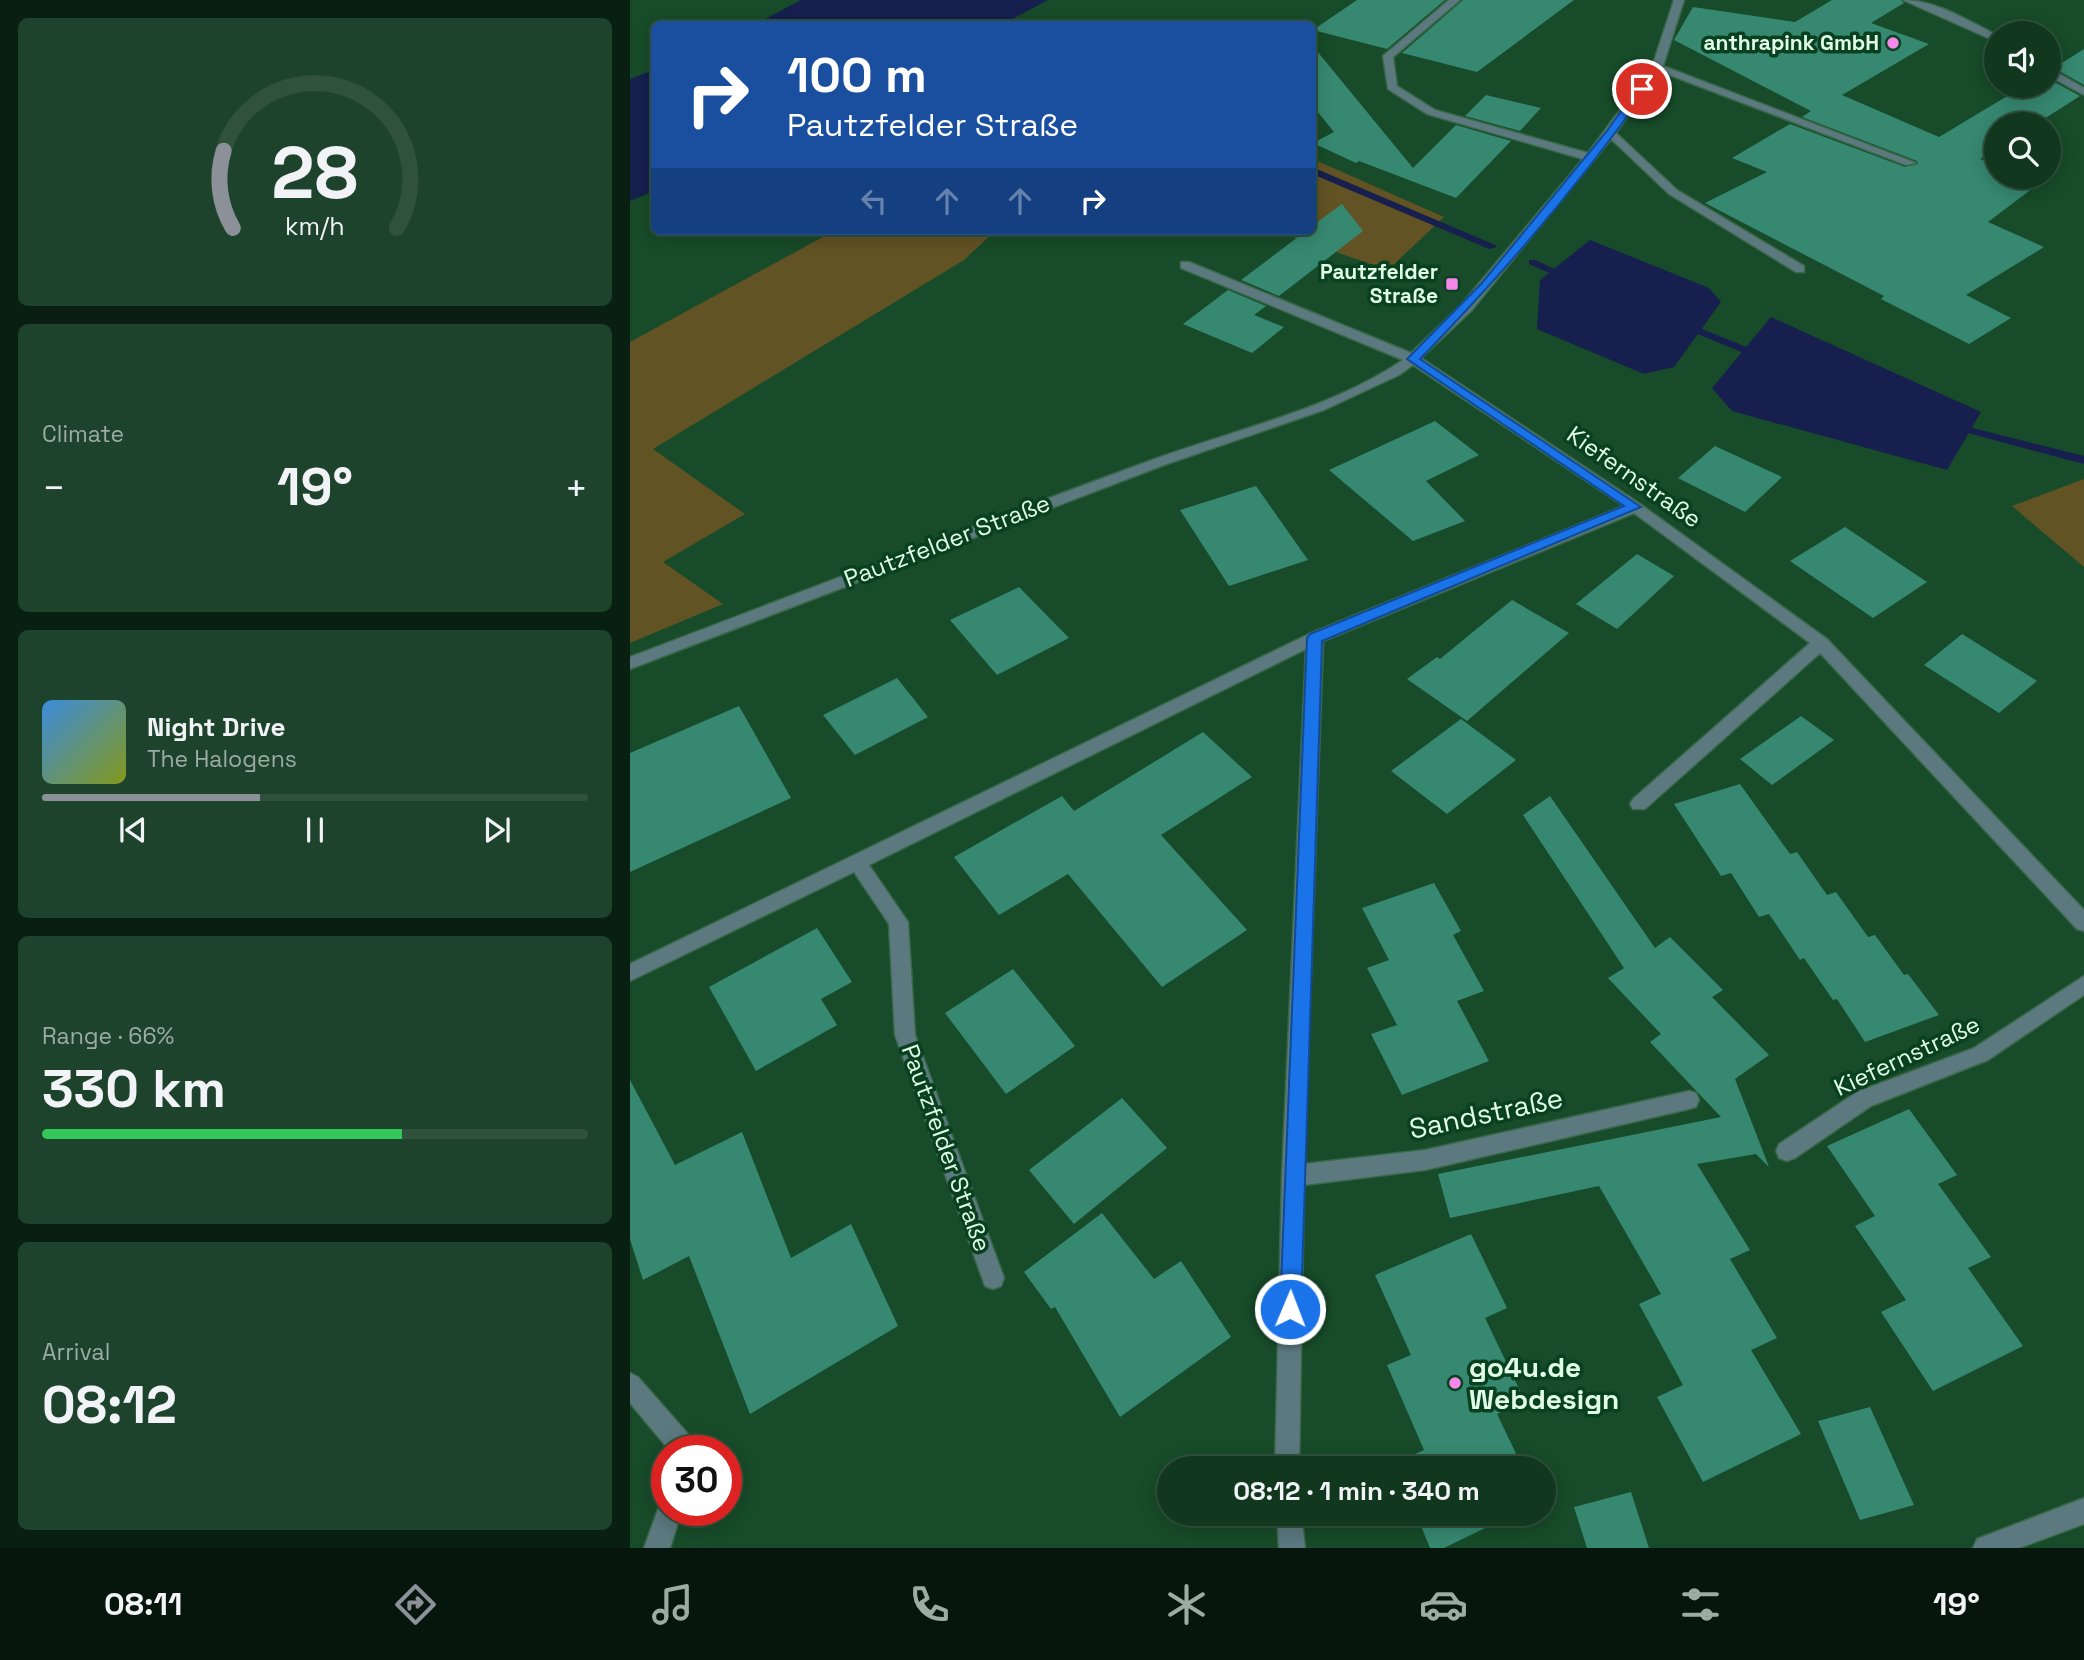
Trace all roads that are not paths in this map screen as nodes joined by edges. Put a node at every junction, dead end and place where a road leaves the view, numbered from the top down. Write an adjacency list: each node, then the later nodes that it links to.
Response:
1 (1455, 0): 9 (street)
2 (1679, 0): 5 (street, Pautzfelder Straße)
3 (1908, 0): 4 (street)
4 (1984, 33)
5 (1657, 67): 8 (street, Pautzfelder Straße); 10 (street)
6 (2061, 78): 7 (street)
7 (2084, 92)
8 (1611, 133): 9 (street, Pautzfelder Straße); 12 (street)
9 (1590, 157): 13 (street, Pautzfelder Straße)
10 (1910, 163)
11 (1185, 265): 13 (street, Kiefernstraße)
12 (1800, 269)
13 (1413, 359): 14 (street, Kiefernstraße); 17 (street, Pautzfelder Straße)
14 (1634, 507): 15 (street); 16 (street, Kiefernstraße)
15 (1315, 638): 19 (street); 25 (street)
16 (1821, 643): 18 (street); 20 (street, Kiefernstraße)
17 (630, 663)
18 (1639, 804)
19 (857, 862): 21 (street); 26 (street, Pautzfelder Straße)
20 (2084, 923)
21 (630, 973)
22 (2084, 984): 24 (street, Kiefernstraße)
23 (1689, 1100): 25 (street, Sandstraße)
24 (1787, 1151)
25 (1293, 1176): 29 (street)
26 (993, 1278)
27 (630, 1385): 28 (street)
28 (672, 1435)
29 (1287, 1456)
30 (2084, 1511): 35 (street)
31 (665, 1526): 33 (street)
32 (1290, 1526): 34 (street)
33 (657, 1548)
34 (1293, 1548)
35 (1986, 1548)

